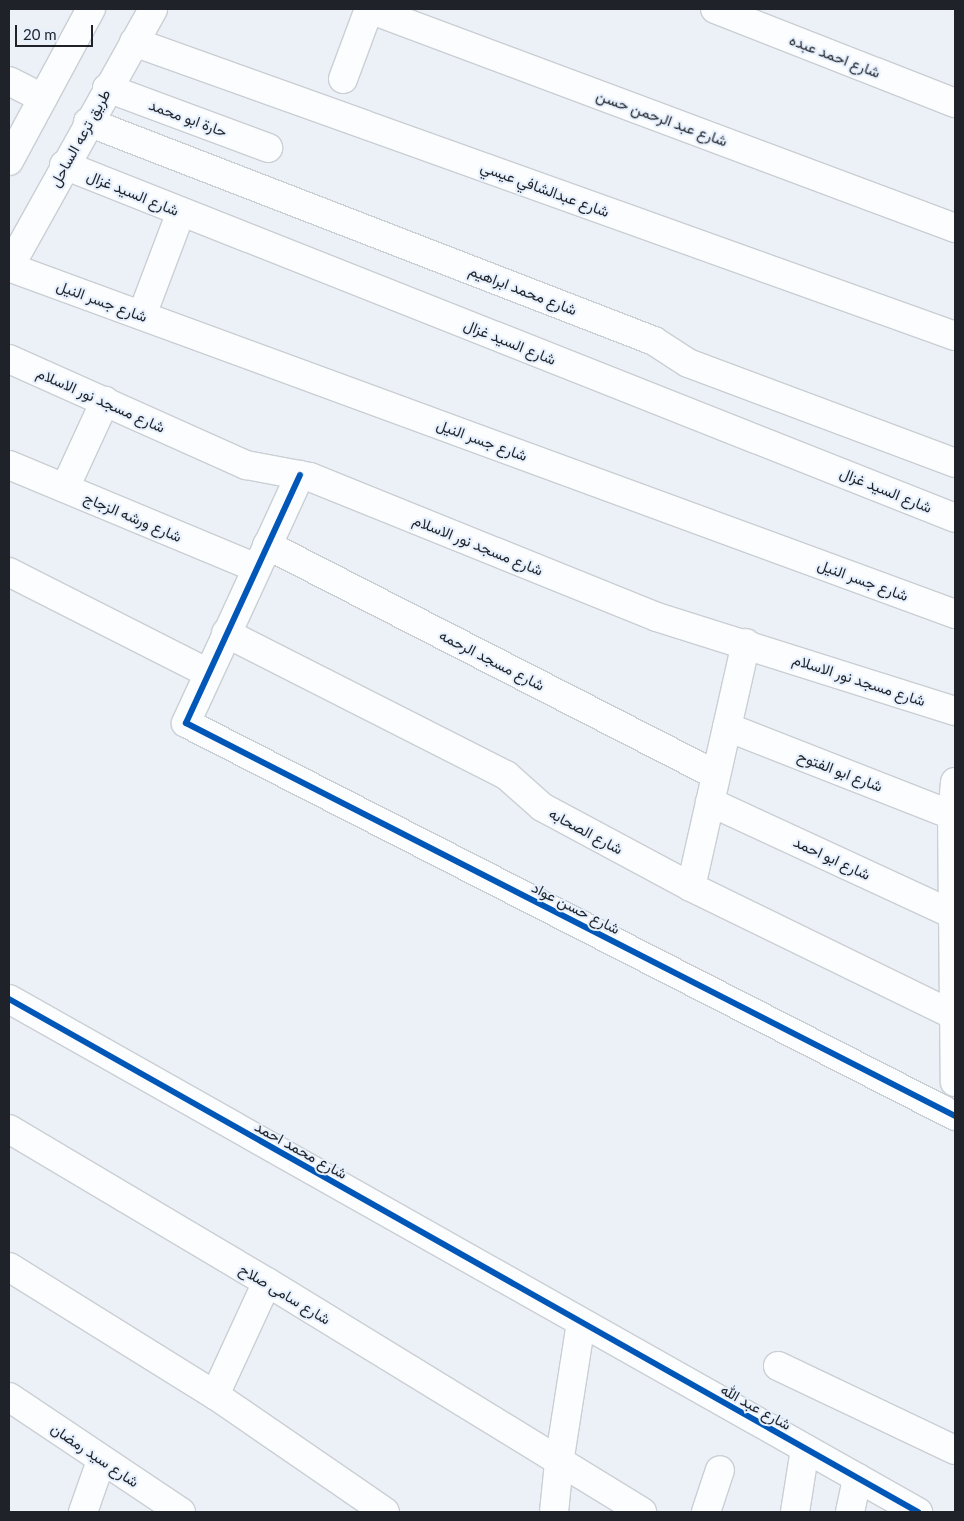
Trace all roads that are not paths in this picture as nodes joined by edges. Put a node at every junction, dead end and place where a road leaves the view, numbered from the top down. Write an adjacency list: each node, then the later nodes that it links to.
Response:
1 (91, 9): 9 (street)
2 (153, 9): 5 (street, طريق ترعه الساحل)
3 (369, 9): 6 (street); 16 (street, شارع عبد الرحمن حسن)
4 (715, 9): 10 (street, شارع احمد عبده)
5 (134, 42): 8 (street, طريق ترعه الساحل); 19 (street, شارع عبدالشافي عيسي)
6 (343, 79)
7 (9, 81): 9 (street)
8 (108, 88): 11 (street, طريق ترعه الساحل); 12 (street, حارة ابو محمد)
9 (42, 98): 13 (street)
10 (955, 102)
11 (88, 122): 14 (street, طريق ترعه الساحل); 22 (street, شارع محمد ابراهيم)
12 (268, 148)
13 (9, 161)
14 (64, 165): 15 (street, شارع السيد غزال); 17 (street, طريق ترعه الساحل)
15 (181, 212): 18 (street); 26 (street, شارع السيد غزال)
16 (955, 228)
17 (9, 268): 18 (street, شارع جسر النيل)
18 (142, 315): 29 (street, شارع جسر النيل)
19 (955, 336)
20 (9, 359): 21 (street, شارع مسجد نور الاسلام)
21 (105, 401): 24 (street, شارع مسجد نور الاسلام); 25 (street)
22 (955, 463)
23 (9, 465): 25 (street, شارع ورشه الزجاج)
24 (300, 475): 27 (street); 31 (street, شارع مسجد نور الاسلام)
25 (65, 488): 27 (street, شارع ورشه الزجاج)
26 (955, 518)
27 (262, 556): 30 (street); 35 (street, شارع مسجد الرحمه)
28 (9, 572): 32 (street)
29 (955, 614)
30 (226, 633): 32 (street); 39 (street, شارع الصحابه)
31 (746, 643): 33 (street, شارع مسجد نور الاسلام); 34 (street)
32 (208, 673): 44 (street, شارع حسن عواد)
33 (955, 711)
34 (727, 727): 35 (street); 38 (street, شارع ابو الفتوح)
35 (716, 775): 37 (street)
36 (955, 782): 38 (street)
37 (710, 802): 39 (street); 40 (street, شارع ابو احمد)
38 (952, 815): 40 (street)
39 (691, 887): 42 (street, شارع الصحابه)
40 (954, 914): 42 (street)
41 (9, 999): 48 (street, شارع محمد احمد)
42 (955, 1016): 43 (street)
43 (955, 1082)
44 (955, 1116)
45 (9, 1129): 47 (street, شارع سامى صلاح)
46 (9, 1266): 50 (street)
47 (267, 1282): 50 (street); 55 (street, شارع سامى صلاح)
48 (581, 1323): 52 (street, شارع عبد الله); 55 (street)
49 (778, 1366): 53 (street)
50 (215, 1395): 60 (street)
51 (9, 1397): 54 (street, شارع سيد رمضان)
52 (806, 1449): 57 (street, شارع عبد الله); 64 (street)
53 (955, 1450)
54 (101, 1461): 58 (street); 59 (street, شارع سيد رمضان)
55 (559, 1463): 61 (street); 62 (street, شارع سامى صلاح)
56 (720, 1470): 63 (street)
57 (857, 1478): 65 (street); 66 (street, شارع عبد الله)
58 (83, 1512)
59 (181, 1512)
60 (385, 1512)
61 (554, 1512)
62 (642, 1512)
63 (706, 1512)
64 (796, 1512)
65 (850, 1512)
66 (918, 1512)

